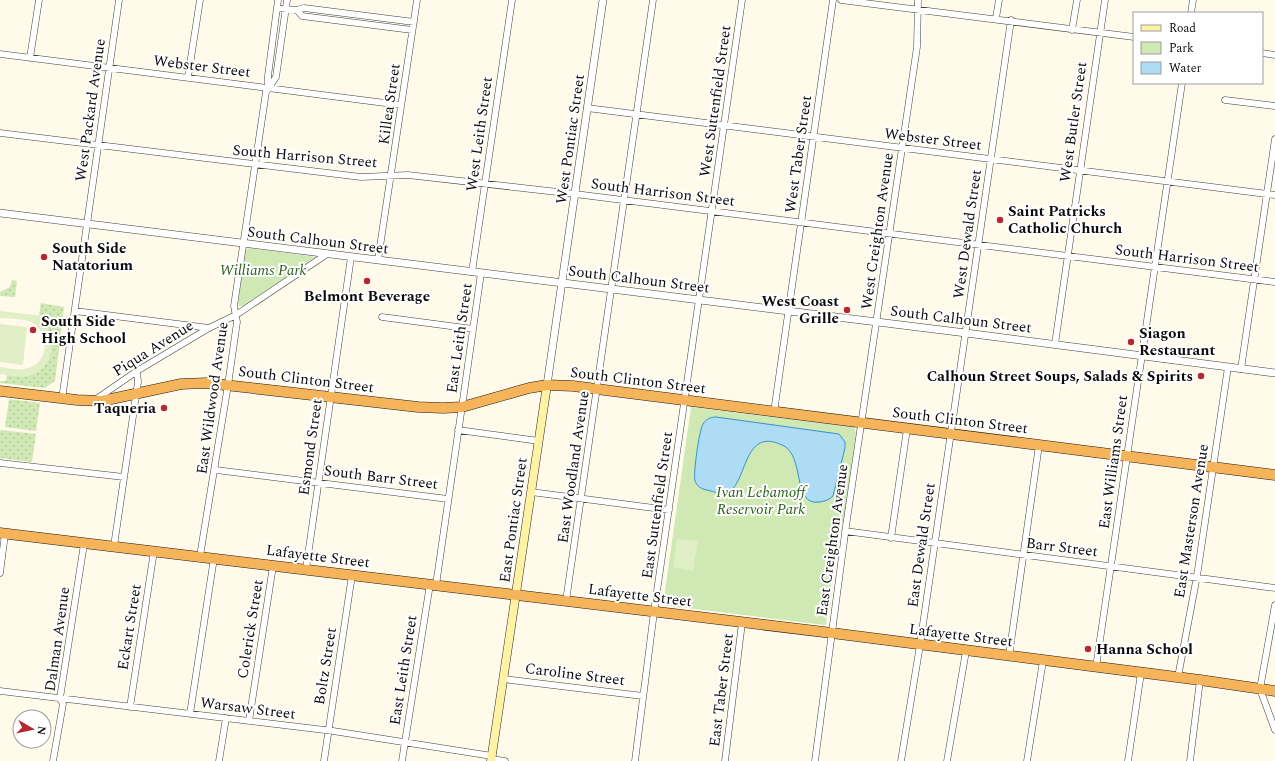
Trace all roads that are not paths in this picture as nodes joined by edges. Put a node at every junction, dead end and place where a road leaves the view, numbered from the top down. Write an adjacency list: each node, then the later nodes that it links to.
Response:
1 (39, 0): 37 (street)
2 (119, 0): 38 (street, West Packard Avenue)
3 (200, 0): 39 (street)
4 (278, 0): 18 (street)
5 (287, 0): 19 (street)
6 (417, 0): 28 (street, Killea Street)
7 (512, 0): 58 (street, West Leith Street)
8 (603, 0): 45 (street, West Pontiac Street)
9 (653, 0): 46 (street, East Woodland Avenue)
10 (742, 0): 47 (street, West Suttenfield Street)
11 (833, 0): 49 (street, West Taber Street)
12 (841, 0): 21 (street)
13 (918, 0): 21 (street, West Creighton Avenue)
14 (999, 0): 25 (street)
15 (1077, 0): 31 (street)
16 (1105, 0): 32 (street, West Butler Street)
17 (1193, 0): 22 (street)
18 (277, 8): 19 (street); 41 (street)
19 (286, 9): 20 (street); 41 (street)
20 (297, 10): 23 (street); 27 (street)
21 (918, 10): 25 (street); 52 (street, West Creighton Avenue)
22 (1192, 12)
23 (344, 13): 24 (street); 27 (street)
24 (357, 15): 28 (street); 29 (street)
25 (996, 18): 26 (street)
26 (1011, 20): 31 (street); 53 (street, West Dewald Street)
27 (342, 22): 29 (street)
28 (414, 22): 30 (street, Killea Street)
29 (356, 23): 30 (street)
30 (412, 30): 43 (street, Killea Street)
31 (1072, 30): 32 (street)
32 (1100, 33): 33 (street); 55 (street, West Butler Street)
33 (1133, 37)
34 (1263, 53): 36 (street)
35 (0, 54): 37 (street, Webster Street)
36 (1275, 55)
37 (30, 58): 38 (street, Webster Street)
38 (110, 68): 39 (street, Webster Street); 51 (street, West Packard Avenue)
39 (188, 77): 41 (street, Webster Street)
40 (1182, 84): 57 (street, East Williams Street)
41 (268, 88): 43 (street, Webster Street); 54 (street, East Wildwood Avenue)
42 (1225, 100): 44 (street)
43 (401, 105): 56 (street, Killea Street)
44 (1275, 106)
45 (587, 108): 46 (street, Webster Street); 59 (street, West Pontiac Street)
46 (636, 115): 47 (street, Webster Street); 62 (street, East Woodland Avenue)
47 (725, 126): 49 (street, Webster Street); 63 (street, West Suttenfield Street)
48 (0, 133): 51 (street, South Harrison Street)
49 (813, 137): 52 (street, Webster Street); 65 (street, West Taber Street)
50 (1275, 138): 60 (street)
51 (98, 146): 54 (street, South Harrison Street); 66 (street, West Packard Avenue)
52 (902, 149): 53 (street, Webster Street); 67 (street, West Creighton Avenue)
53 (991, 160): 55 (street, Webster Street); 69 (street, West Dewald Street)
54 (254, 165): 56 (street, South Harrison Street); 68 (street, East Wildwood Avenue)
55 (1080, 170): 57 (street, Webster Street); 72 (street, West Butler Street)
56 (392, 175): 58 (street, South Harrison Street); 73 (street, Killea Street)
57 (1168, 182): 60 (street, Webster Street); 74 (street, East Williams Street)
58 (485, 184): 59 (street, South Harrison Street); 75 (street, West Leith Street)
59 (575, 194): 62 (street, South Harrison Street); 79 (street, West Pontiac Street)
60 (1267, 194): 61 (street, Webster Street); 77 (street)
61 (1275, 195)
62 (624, 201): 63 (street, South Harrison Street); 80 (street, East Woodland Avenue)
63 (713, 212): 65 (street, South Harrison Street); 81 (street, West Suttenfield Street)
64 (0, 213): 66 (street, South Calhoun Street)
65 (801, 223): 67 (street, South Harrison Street); 83 (street, West Taber Street)
66 (87, 224): 68 (street, South Calhoun Street); 82 (street, West Packard Avenue)
67 (890, 234): 69 (street, South Harrison Street); 86 (street, West Creighton Avenue)
68 (243, 244): 70 (street, South Calhoun Street); 84 (street, East Wildwood Avenue)
69 (979, 245): 72 (street, South Harrison Street); 89 (street, West Dewald Street)
70 (327, 254): 71 (street, South Calhoun Street); 84 (street, Piqua Avenue)
71 (351, 257): 73 (street, South Calhoun Street); 101 (street, Esmond Street)
72 (1067, 257): 74 (street, South Harrison Street); 90 (street, West Butler Street)
73 (378, 260): 75 (street, South Calhoun Street)
74 (1156, 268): 77 (street, South Harrison Street); 91 (street, East Williams Street)
75 (472, 272): 76 (street, South Calhoun Street)
76 (481, 273): 79 (street, South Calhoun Street); 88 (street, East Leith Street)
77 (1253, 280): 78 (street, South Harrison Street); 93 (street)
78 (1275, 282)
79 (562, 283): 80 (street, South Calhoun Street); 97 (street, East Pontiac Street)
80 (612, 289): 81 (street, South Calhoun Street); 98 (street, East Woodland Avenue)
81 (700, 300): 83 (street, South Calhoun Street); 103 (street, East Suttenfield Street)
82 (75, 310): 87 (street); 102 (street, West Packard Avenue)
83 (788, 311): 86 (street, South Calhoun Street); 106 (street)
84 (236, 315): 87 (street, Piqua Avenue); 96 (street, East Wildwood Avenue)
85 (382, 317): 88 (street)
86 (877, 322): 89 (street, South Calhoun Street); 107 (street, East Creighton Avenue)
87 (209, 328): 94 (street, Piqua Avenue)
88 (473, 329): 105 (street, East Leith Street)
89 (966, 332): 90 (street, South Calhoun Street); 110 (street, East Dewald Street)
90 (1055, 344): 91 (street, South Calhoun Street)
91 (1141, 356): 92 (street, South Calhoun Street); 113 (street, East Williams Street)
92 (1228, 367): 93 (street, South Calhoun Street); 115 (street, East Masterson Avenue)
93 (1241, 369): 95 (street, South Calhoun Street)
94 (137, 371): 100 (street); 104 (street, Piqua Avenue)
95 (1275, 373)
96 (228, 385): 100 (highway, South Clinton Street); 101 (highway, South Clinton Street); 116 (street, East Wildwood Avenue)
97 (547, 385): 98 (highway, South Clinton Street); 105 (highway, South Clinton Street); 111 (main road, East Pontiac Street)
98 (597, 390): 103 (highway, South Clinton Street); 122 (street, East Woodland Avenue)
99 (0, 391): 102 (highway, South Clinton Street)
100 (136, 394): 104 (highway, South Clinton Street); 118 (street)
101 (330, 397): 105 (highway, South Clinton Street); 119 (street, Esmond Street)
102 (62, 398): 104 (highway, South Clinton Street)
103 (685, 400): 106 (highway, South Clinton Street); 123 (street, East Suttenfield Street)
104 (94, 401)
105 (461, 410): 109 (street, East Leith Street)
106 (774, 412): 107 (highway, South Clinton Street)
107 (862, 422): 108 (highway, South Clinton Street); 124 (street, East Creighton Avenue)
108 (907, 429): 110 (highway, South Clinton Street); 126 (street)
109 (458, 430): 111 (street); 121 (street, East Leith Street)
110 (951, 434): 112 (highway, South Clinton Street); 127 (street, East Dewald Street)
111 (539, 441): 120 (main road, East Pontiac Street)
112 (1039, 445): 113 (highway, South Clinton Street); 131 (street)
113 (1127, 456): 115 (highway, South Clinton Street); 135 (street, East Williams Street)
114 (0, 463): 118 (street)
115 (1213, 467): 117 (highway, South Clinton Street); 139 (street, East Masterson Avenue)
116 (216, 470): 119 (street, South Barr Street); 132 (street, East Wildwood Avenue)
117 (1275, 475)
118 (124, 477): 129 (street)
119 (318, 482): 121 (street, South Barr Street); 136 (street, Esmond Street)
120 (532, 492): 122 (street); 142 (main road, East Pontiac Street)
121 (448, 499): 140 (street, East Leith Street)
122 (582, 499): 123 (street); 143 (street, East Woodland Avenue)
123 (669, 510): 145 (street, East Suttenfield Street)
124 (845, 531): 126 (street, Barr Street); 147 (street, East Creighton Avenue)
125 (3, 534): 128 (highway, Lafayette Street); 137 (street)
126 (891, 538): 127 (street, Barr Street)
127 (934, 543): 131 (street, Barr Street); 148 (street, East Dewald Street)
128 (84, 544): 129 (highway, Lafayette Street); 161 (street, Dalman Avenue)
129 (114, 546): 130 (highway, Lafayette Street)
130 (154, 551): 132 (highway, Lafayette Street); 162 (street, Eckart Street)
131 (1023, 555): 135 (street, Barr Street); 150 (street)
132 (200, 556): 133 (highway, Lafayette Street)
133 (214, 558): 134 (highway, Lafayette Street); 163 (street)
134 (273, 566): 136 (highway, Lafayette Street); 165 (street, Colerick Street)
135 (1111, 566): 139 (street, Barr Street); 152 (street, East Williams Street)
136 (306, 569): 138 (highway, Lafayette Street)
137 (0, 573)
138 (352, 575): 140 (highway, Lafayette Street); 166 (street, Boltz Street)
139 (1197, 576): 141 (street, Barr Street); 154 (street, East Masterson Avenue)
140 (433, 584): 142 (highway, Lafayette Street); 168 (street, East Leith Street)
141 (1275, 588)
142 (516, 595): 143 (highway, Lafayette Street); 155 (main road, East Pontiac Street)
143 (566, 601): 145 (highway, Lafayette Street)
144 (1275, 605): 157 (street)
145 (654, 612): 146 (highway, Lafayette Street); 160 (street, East Suttenfield Street)
146 (742, 623): 147 (highway, Lafayette Street); 176 (street, East Taber Street)
147 (832, 633): 148 (highway, Lafayette Street); 177 (street, East Creighton Avenue)
148 (920, 645): 149 (highway, Lafayette Street); 178 (street, East Dewald Street)
149 (966, 651): 150 (highway, Lafayette Street); 179 (street)
150 (1009, 656): 151 (highway, Lafayette Street)
151 (1043, 661): 152 (highway, Lafayette Street); 180 (street)
152 (1096, 667): 153 (highway, Lafayette Street)
153 (1141, 673): 154 (highway, Lafayette Street); 181 (street)
154 (1178, 677): 156 (highway, Lafayette Street)
155 (503, 679): 160 (street, Caroline Street); 169 (main road, East Pontiac Street)
156 (1200, 680): 157 (highway, Lafayette Street); 182 (street)
157 (1260, 689): 159 (highway, Lafayette Street); 167 (street)
158 (0, 691): 161 (street, Warsaw Street)
159 (1275, 691)
160 (643, 696): 175 (street, East Suttenfield Street)
161 (60, 698): 162 (street, Warsaw Street); 170 (street, Dalman Avenue)
162 (130, 706): 163 (street, Warsaw Street)
163 (190, 714): 164 (street, Warsaw Street)
164 (226, 718): 165 (street, Warsaw Street); 171 (street)
165 (249, 721): 166 (street, Warsaw Street)
166 (328, 730): 168 (street, Warsaw Street); 172 (street, Boltz Street)
167 (1275, 730)
168 (405, 742): 169 (street, Warsaw Street); 173 (street, East Leith Street)
169 (491, 759): 174 (street, Warsaw Street)
170 (53, 761)
171 (219, 761)
172 (324, 761)
173 (402, 761)
174 (505, 761)
175 (635, 761)
176 (725, 761)
177 (815, 761)
178 (901, 761)
179 (947, 761)
180 (1027, 761)
181 (1128, 761)
182 (1190, 761)

